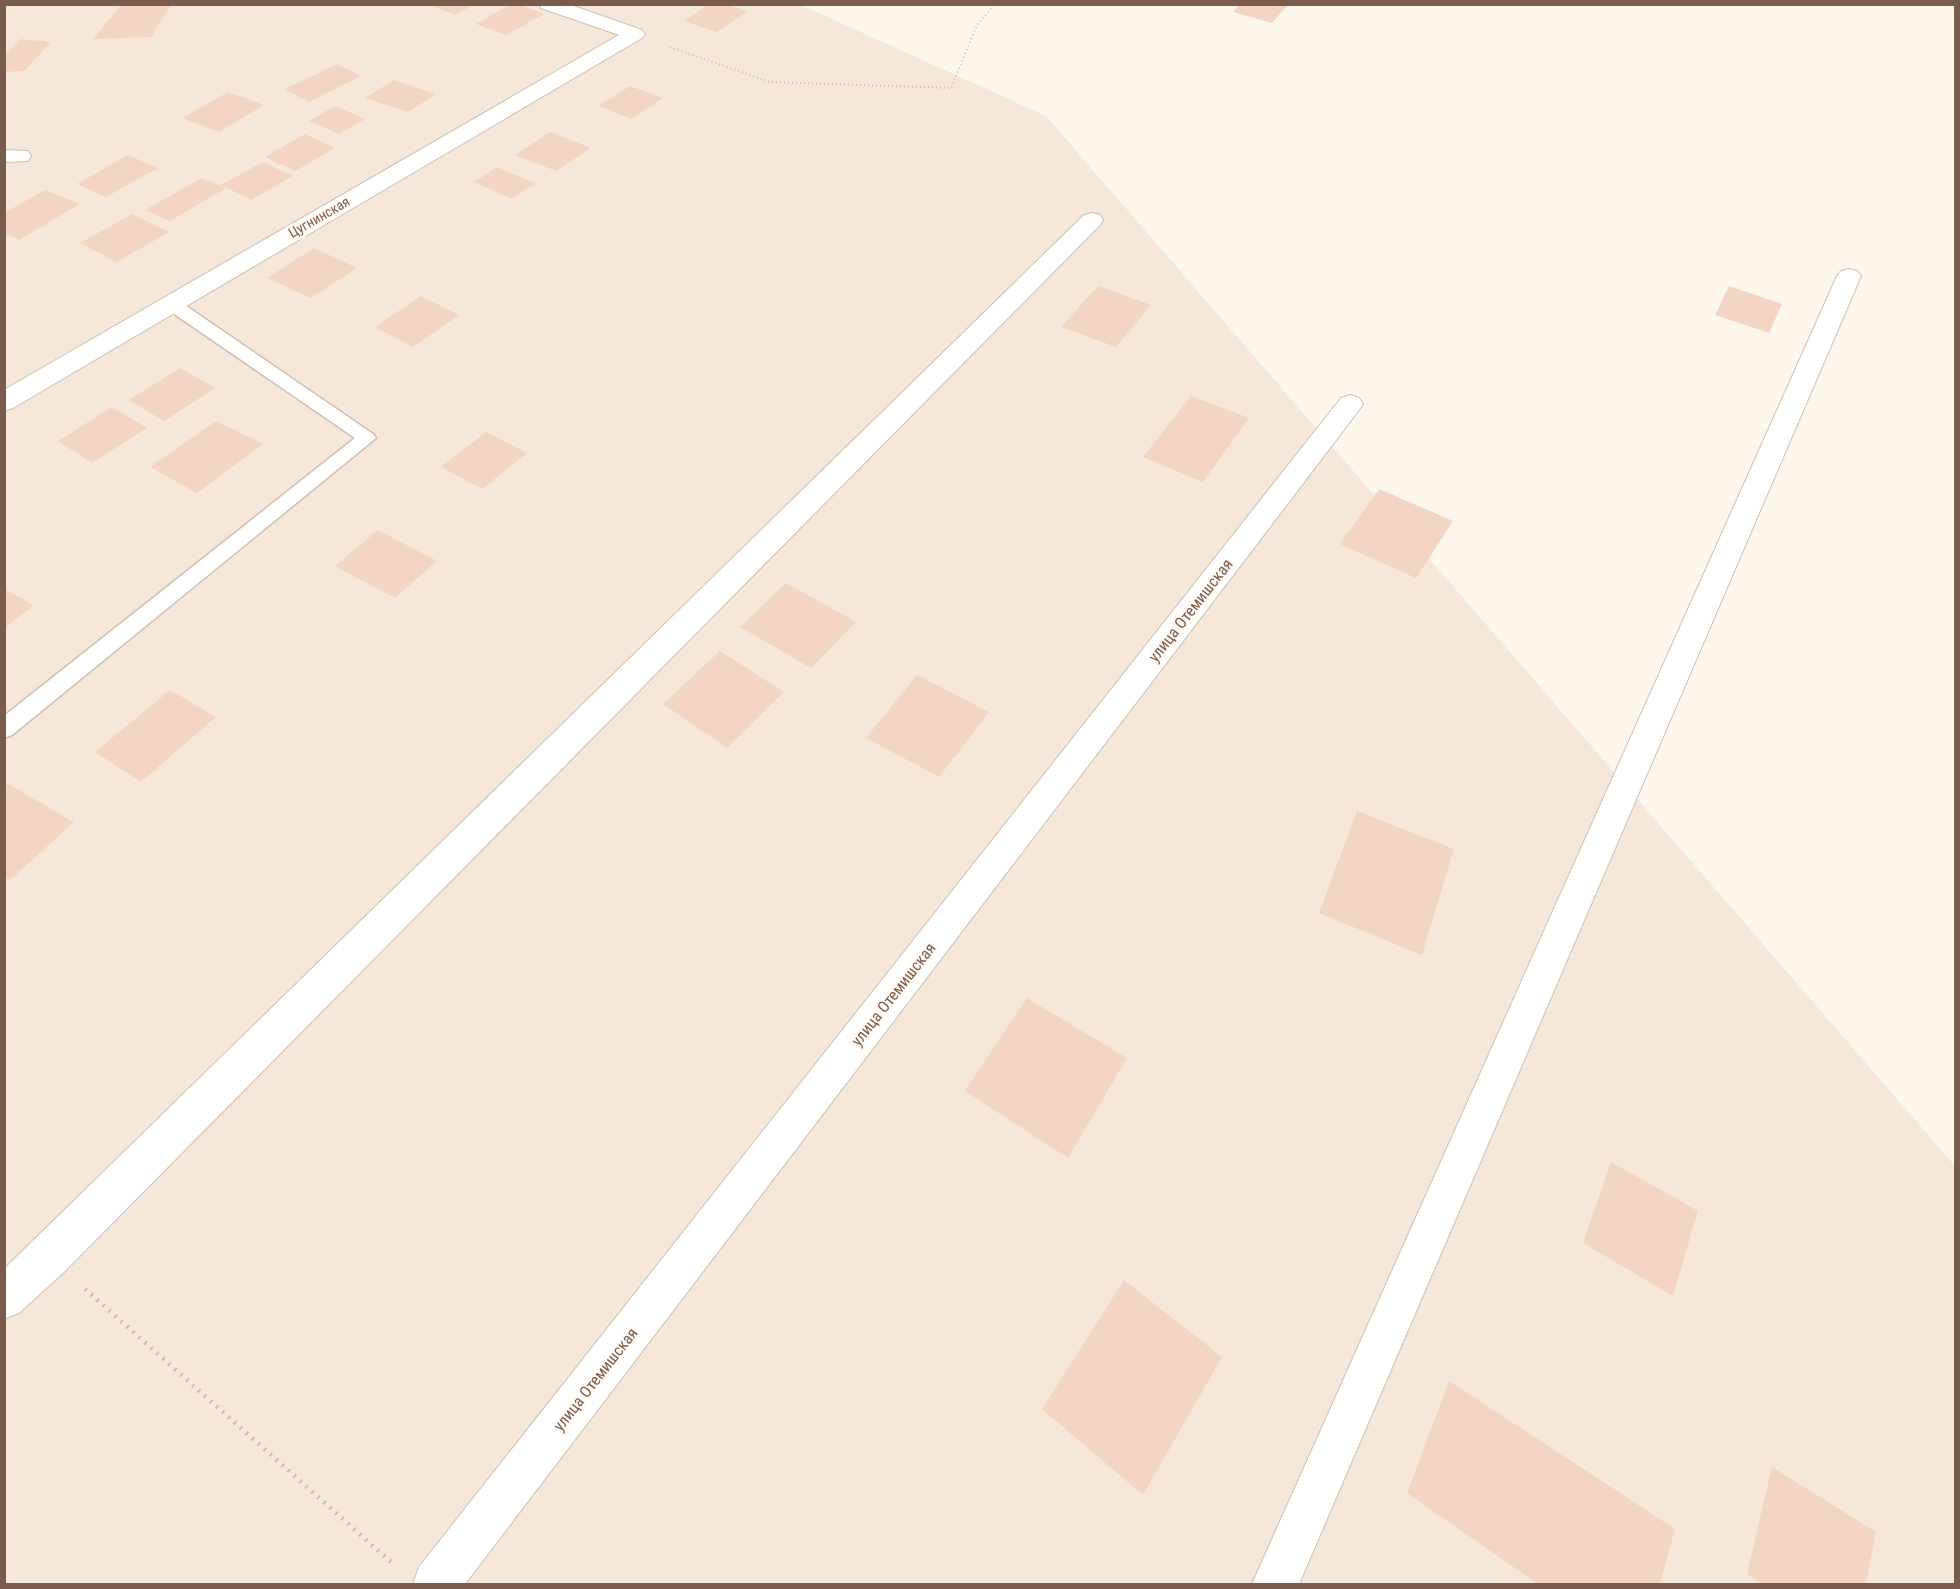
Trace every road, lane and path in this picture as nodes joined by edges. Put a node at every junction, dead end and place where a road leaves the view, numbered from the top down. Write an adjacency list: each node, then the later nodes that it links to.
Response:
1 (548, 4): 3 (street)
2 (995, 4): 3 (path)
3 (635, 34): 6 (street, Цугнинская)
4 (1092, 220): 10 (street)
5 (1849, 276): 14 (street)
6 (170, 303): 7 (street, Цугнинская); 9 (lane)
7 (4, 402)
8 (1350, 404): 13 (street, улица Отемишская)
9 (4, 729)
10 (49, 1257): 11 (street); 12 (path)
11 (4, 1298)
12 (398, 1569)
13 (436, 1584)
14 (1275, 1584)

